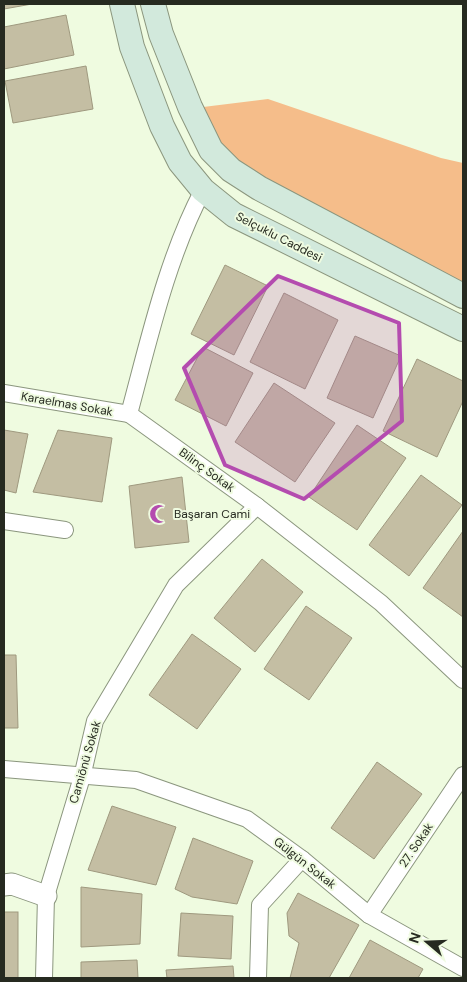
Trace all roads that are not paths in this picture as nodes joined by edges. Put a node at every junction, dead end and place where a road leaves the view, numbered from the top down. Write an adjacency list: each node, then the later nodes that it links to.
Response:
1 (122, 4): 3 (main road, Selçuklu Caddesi)
2 (153, 4): 4 (main road)
3 (203, 190): 5 (main road, Selçuklu Caddesi); 7 (street)
4 (463, 296)
5 (463, 329)
6 (4, 393): 7 (street, Karaelmas Sokak)
7 (130, 414): 8 (street, Bilinç Sokak)
8 (257, 506): 11 (street, Bilinç Sokak); 14 (street, Camiönü Sokak)
9 (4, 521): 10 (street)
10 (65, 530)
11 (463, 680)
12 (4, 769): 14 (street, Gülgün Sokak)
13 (463, 775): 18 (street, 27. Sokak)
14 (82, 777): 15 (street, Gülgün Sokak); 17 (street, Camiönü Sokak)
15 (302, 859): 18 (street, Gülgün Sokak); 21 (street)
16 (4, 884): 17 (street)
17 (46, 896): 20 (street, Camiönü Sokak)
18 (369, 915): 19 (street, Gülgün Sokak)
19 (463, 968)
20 (44, 978)
21 (258, 978)

